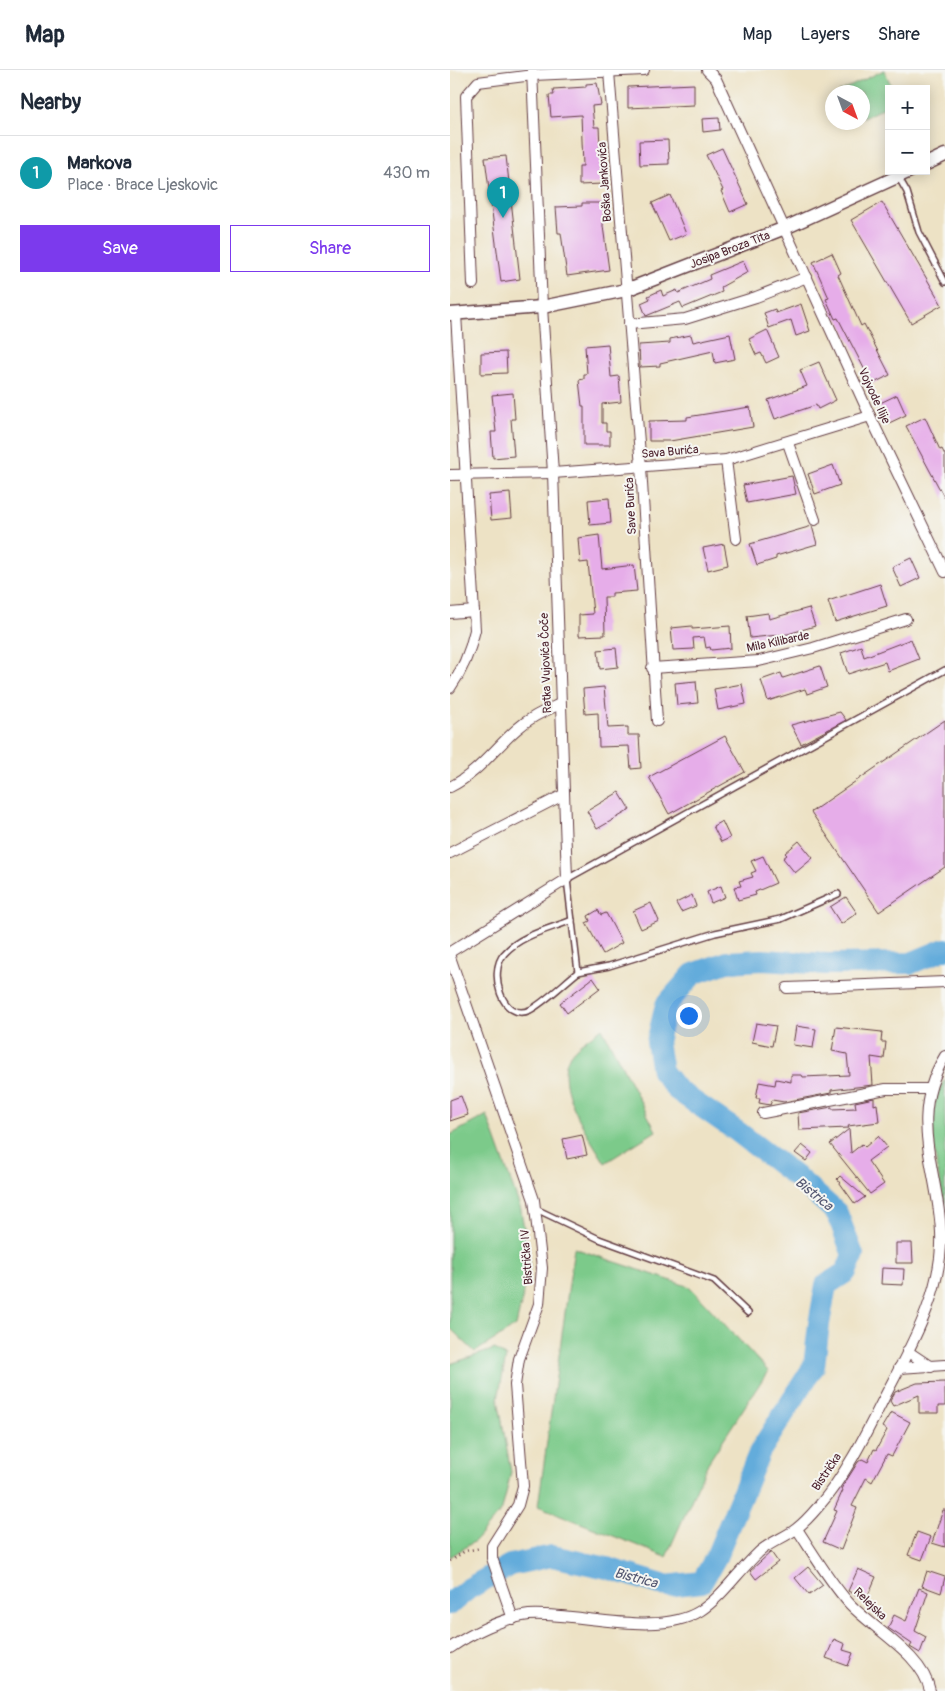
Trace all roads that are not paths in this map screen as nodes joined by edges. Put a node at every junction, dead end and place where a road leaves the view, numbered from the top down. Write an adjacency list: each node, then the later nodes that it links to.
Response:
1 (644, 70): 3 (street)
2 (710, 70): 9 (street, Vojvode Ilije)
3 (609, 72): 4 (street); 13 (street, Boška Jankovića)
4 (532, 73): 12 (street); 14 (street, Ratka Vujovića Čoče)
5 (945, 155): 6 (street)
6 (930, 162)
7 (902, 175): 9 (street, Josipa Broza Tita)
8 (904, 175): 11 (lane)
9 (785, 228): 10 (street, Vojvode Ilije); 13 (street, Josipa Broza Tita)
10 (807, 277): 16 (street); 17 (street, Vojvode Ilije)
11 (945, 282)
12 (473, 284)
13 (626, 290): 14 (street, Josipa Broza Tita); 16 (street, Save Burića)
14 (542, 307): 15 (street, Josipa Broza Tita); 21 (street, Ratka Vujovića Čoče)
15 (453, 314): 22 (street)
16 (629, 324): 20 (street, Save Burića)
17 (870, 416): 18 (street, Sava Burića); 26 (street, Vojvode Ilije)
18 (788, 443): 19 (street, Sava Burića); 24 (street)
19 (726, 460): 20 (street, Sava Burića); 25 (street)
20 (641, 467): 21 (street, Sava Burića); 30 (street, Save Burića)
21 (552, 473): 22 (street, Sava Burića); 33 (street, Ratka Vujovića Čoče)
22 (467, 474): 23 (street, Sava Burića); 27 (street)
23 (450, 475)
24 (815, 520)
25 (736, 539)
26 (945, 572)
27 (474, 611): 28 (street); 32 (street)
28 (450, 613)
29 (906, 618): 30 (street, Mila Kilibarde)
30 (652, 668): 34 (street, Save Burića)
31 (945, 670): 38 (lane)
32 (450, 688)
33 (560, 704): 35 (street); 36 (street, Ratka Vujovića Čoče)
34 (657, 721)
35 (450, 787)
36 (564, 795): 37 (street); 38 (street, Ratka Vujovića Čoče)
37 (450, 853)
38 (567, 880): 40 (lane); 41 (street)
39 (838, 894): 43 (lane)
40 (572, 920): 43 (lane); 43 (lane)
41 (450, 952)
42 (450, 956): 49 (street, Bistrička IV)
43 (578, 972)
44 (945, 982): 45 (street)
45 (787, 988)
46 (945, 1056): 47 (street, Bistrička)
47 (929, 1089): 48 (street); 51 (street, Bistrička)
48 (763, 1113)
49 (536, 1209): 50 (lane); 56 (street, Bistrička IV)
50 (748, 1313)
51 (907, 1351): 53 (street); 54 (street, Bistrička)
52 (945, 1365): 53 (street)
53 (931, 1367): 54 (street)
54 (899, 1368): 55 (street, Bistrička)
55 (797, 1528): 56 (street, Bistrička); 58 (street, Relejska)
56 (513, 1619): 57 (street, Bistrička)
57 (450, 1648)
58 (930, 1691)

